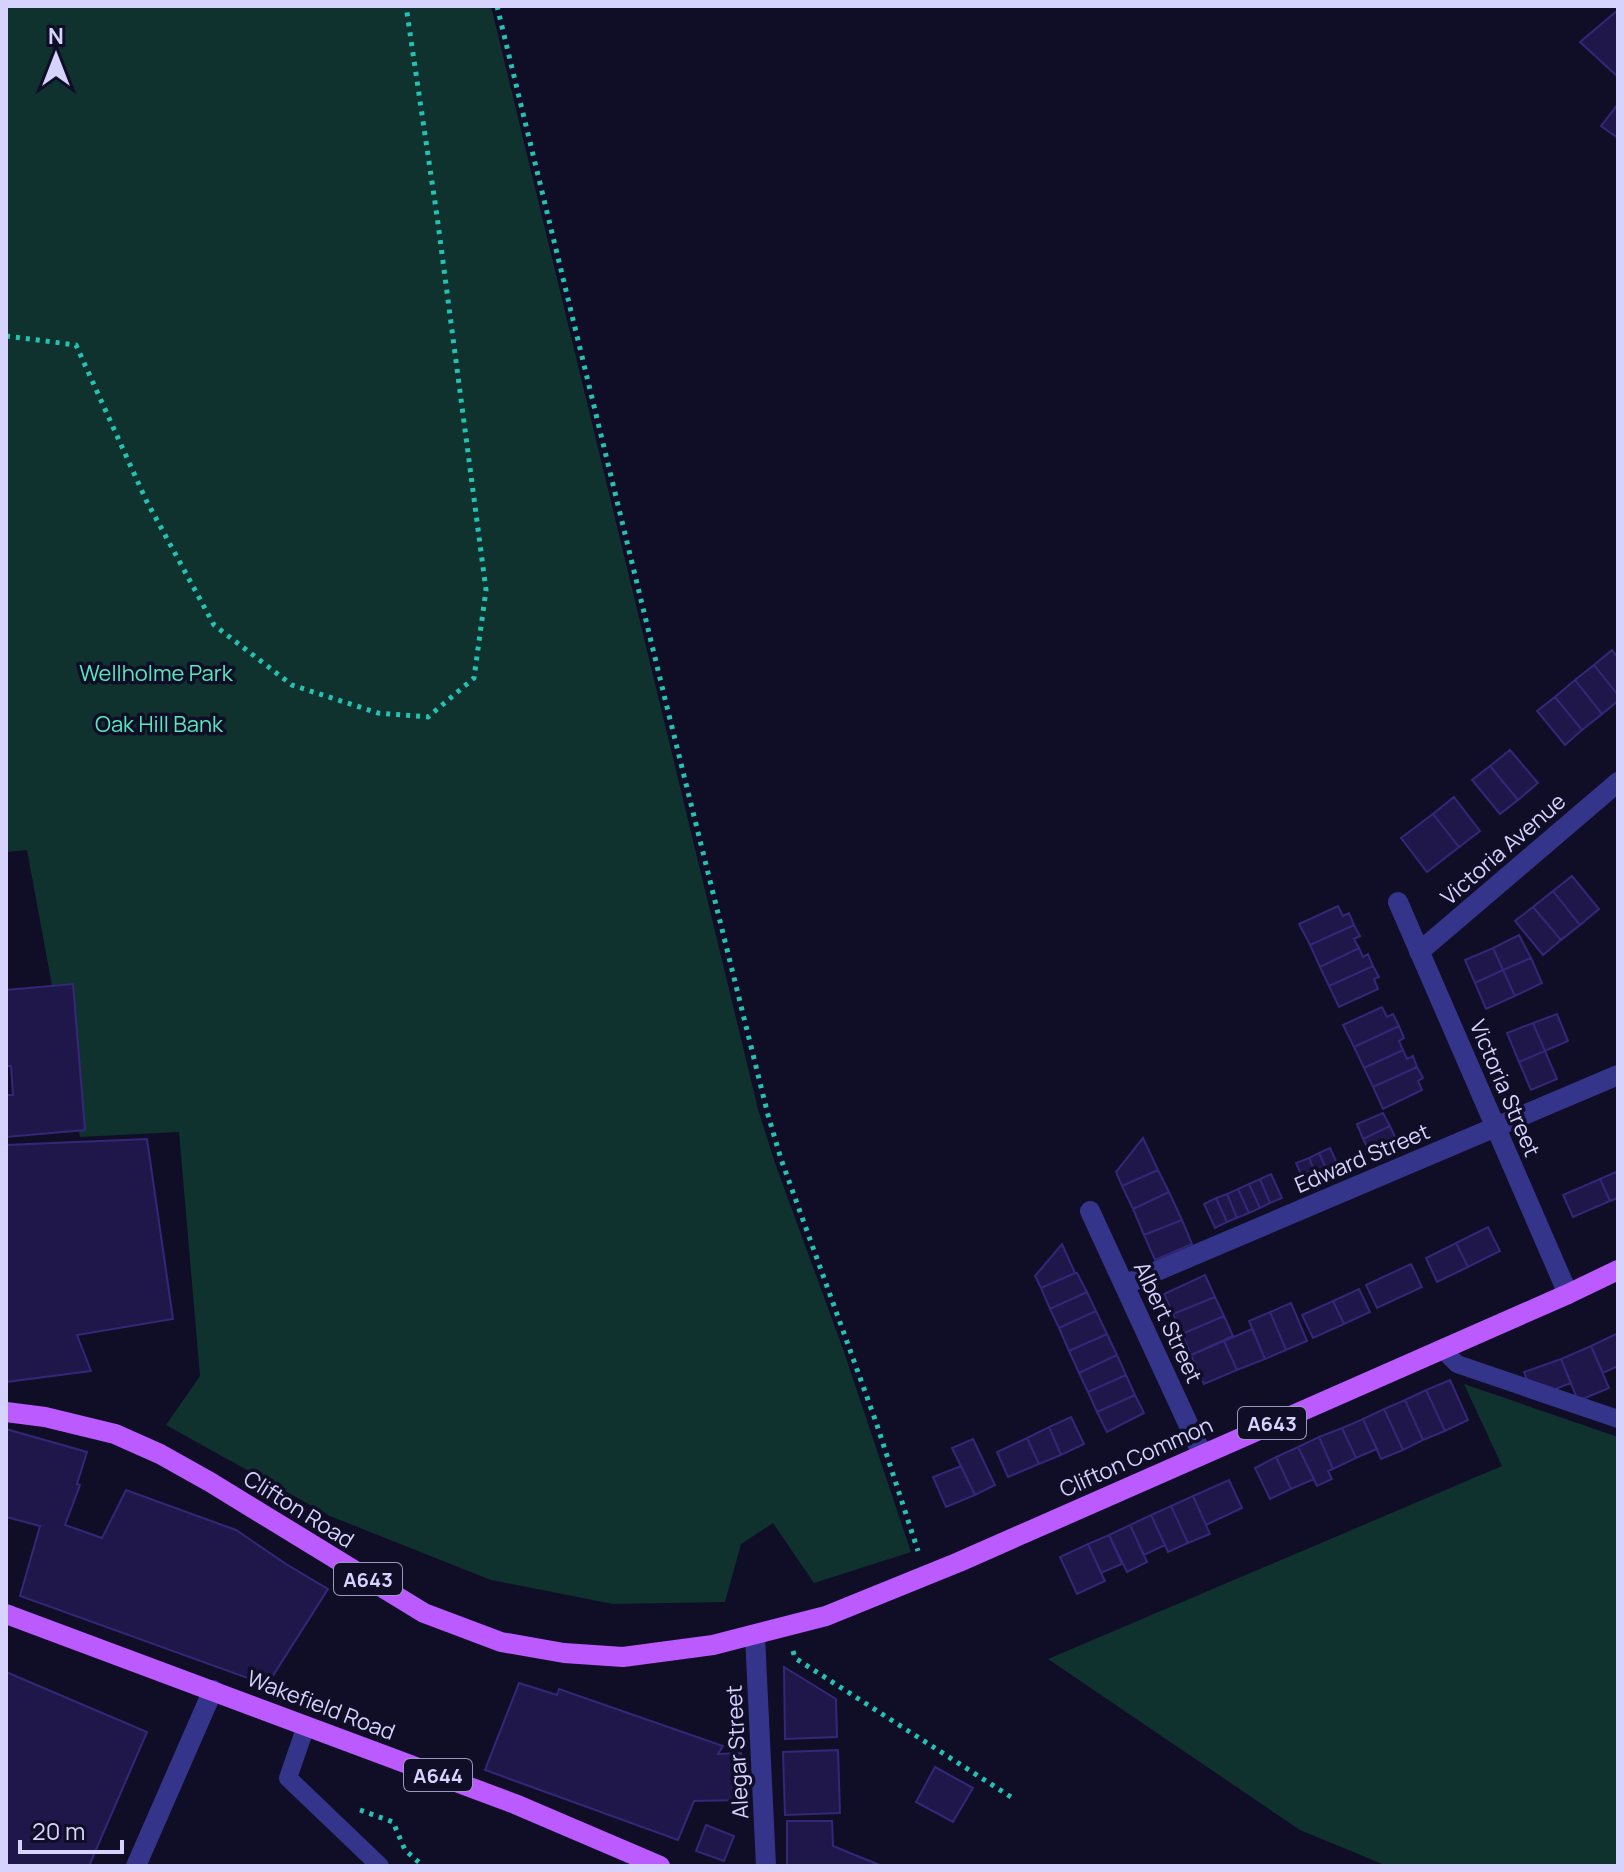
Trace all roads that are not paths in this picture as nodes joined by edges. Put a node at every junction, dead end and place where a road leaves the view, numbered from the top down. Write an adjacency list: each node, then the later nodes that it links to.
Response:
1 (1618, 782): 3 (street, Victoria Avenue)
2 (1398, 902): 3 (street, Victoria Street)
3 (1419, 952): 5 (street, Victoria Street)
4 (1618, 1075): 5 (street, Edward Street)
5 (1495, 1127): 8 (street, Edward Street); 9 (street, Victoria Street)
6 (1090, 1211): 8 (street, Albert Street)
7 (1618, 1270): 9 (main road, Clifton Common / A643)
8 (1124, 1285): 13 (street, Albert Street)
9 (1568, 1294): 10 (main road, Clifton Common / A643)
10 (1442, 1349): 12 (lane); 13 (main road, Clifton Common / A643)
11 (6, 1412): 15 (main road, Clifton Road / A643)
12 (1618, 1419)
13 (1202, 1454): 15 (main road, Clifton Common / A643)
14 (6, 1614): 16 (main road, Wakefield Road / A644)
15 (755, 1636): 21 (street, Alegar Street)
16 (213, 1690): 17 (main road, Wakefield Road / A644); 18 (street)
17 (306, 1726): 19 (lane); 20 (main road, Wakefield Road / A644)
18 (136, 1866)
19 (380, 1866)
20 (660, 1866)
21 (766, 1866)

